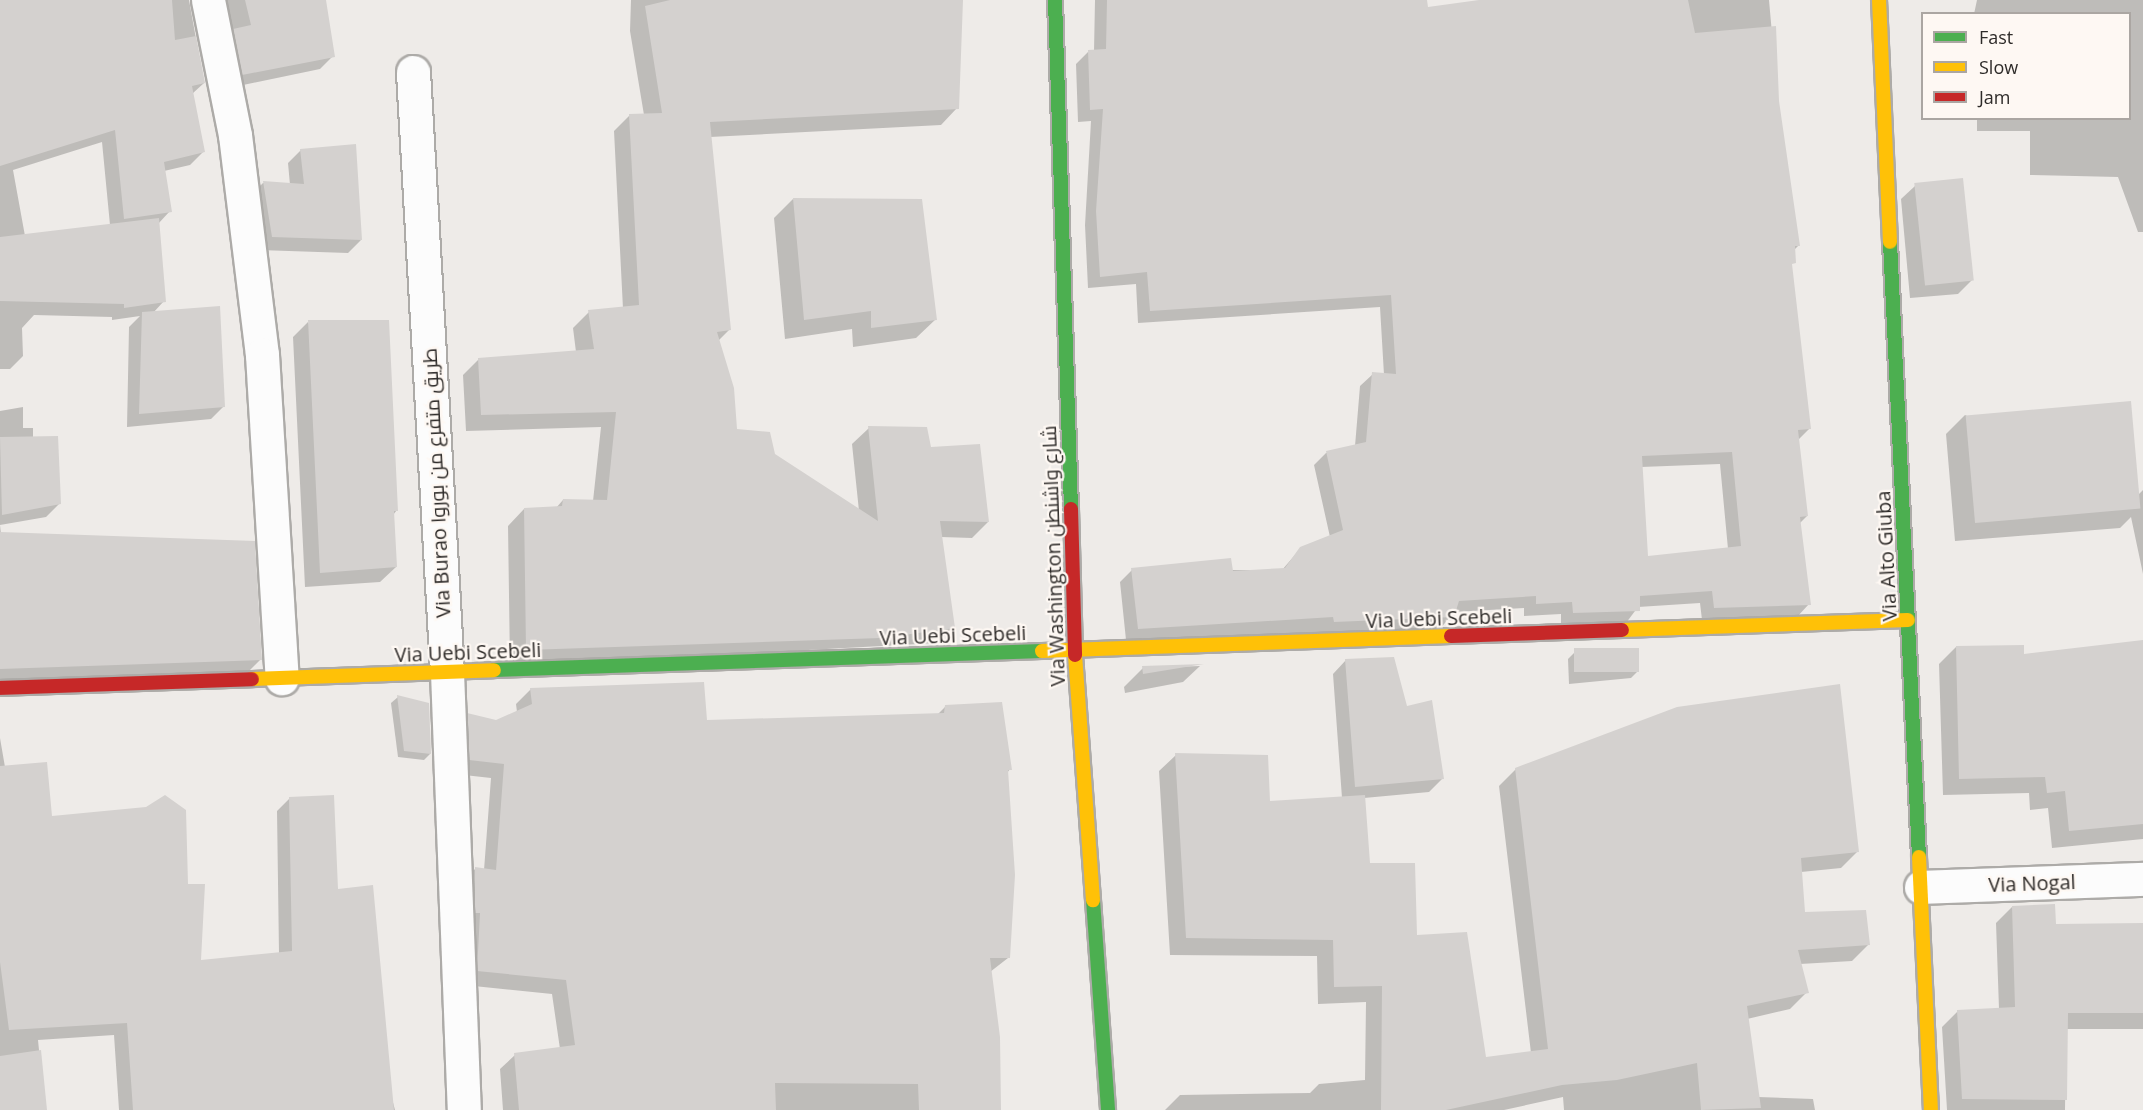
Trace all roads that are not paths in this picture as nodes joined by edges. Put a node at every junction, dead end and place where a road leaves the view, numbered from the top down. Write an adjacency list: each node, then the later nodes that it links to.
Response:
1 (208, 0): 8 (street)
2 (1055, 0): 6 (street, Via Washington شارع واشنطن)
3 (1879, 0): 5 (street, Via Alto Giuba)
4 (413, 72): 7 (street, Via Burao طريق متفرع من بوروا)
5 (1908, 620): 6 (street, Via Uebi Scebeli); 11 (street, Via Alto Giuba)
6 (1075, 650): 7 (street, Via Uebi Scebeli); 13 (street, Via Washington شارع واشنطن)
7 (447, 672): 8 (street, Via Uebi Scebeli); 12 (street, Via Burao طريق متفرع من بوروا)
8 (282, 678): 9 (street, Via Uebi Scebeli)
9 (0, 688)
10 (2143, 879): 11 (street, Via Nogal)
11 (1921, 887): 14 (street, Via Alto Giuba)
12 (464, 1110)
13 (1108, 1110)
14 (1931, 1110)

